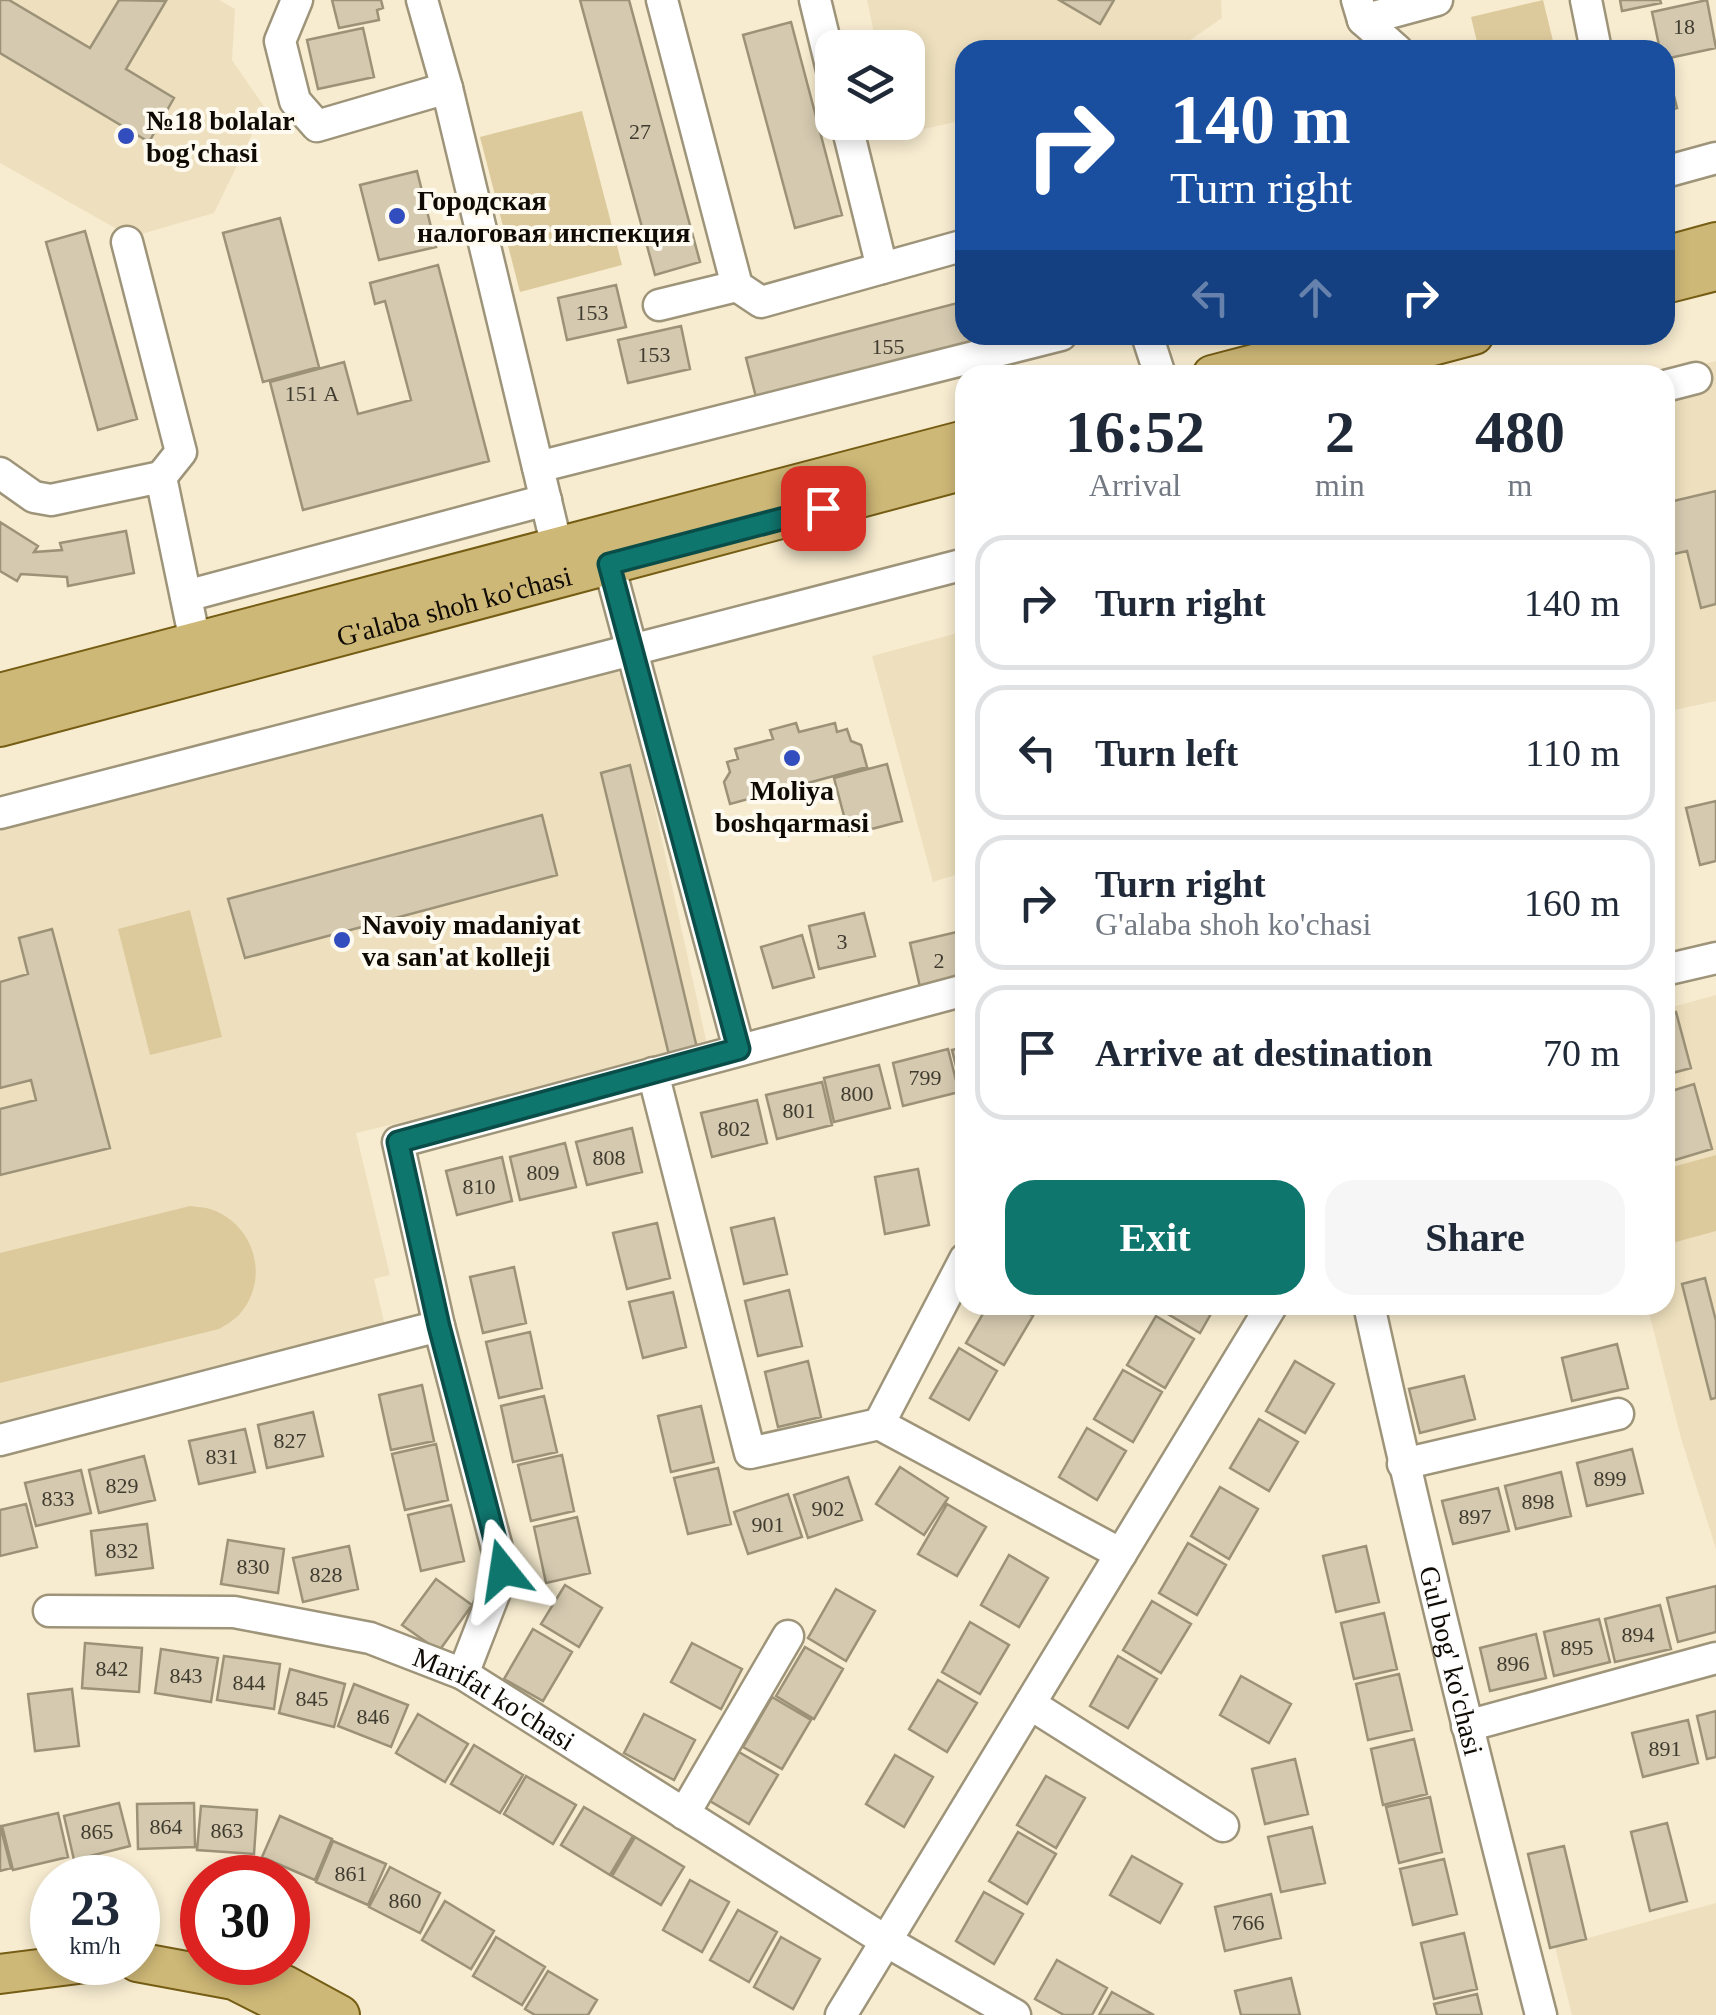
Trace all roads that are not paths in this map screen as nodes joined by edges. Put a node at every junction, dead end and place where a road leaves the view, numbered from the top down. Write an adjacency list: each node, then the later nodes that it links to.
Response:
1 (297, 0): 11 (street)
2 (422, 0): 11 (street)
3 (662, 0): 22 (street)
4 (815, 0): 8 (street)
5 (1437, 0): 7 (street)
6 (1586, 0): 10 (street)
7 (1360, 10): 9 (street)
8 (822, 30)
9 (1388, 40)
10 (1594, 40)
11 (447, 88): 32 (street)
12 (850, 140): 19 (street)
13 (1716, 158): 14 (street)
14 (1675, 169)
15 (127, 242): 35 (street)
16 (1716, 242): 18 (main road)
17 (955, 248): 19 (street)
18 (1675, 253)
19 (882, 268): 22 (street)
20 (1716, 271): 21 (main road)
21 (1675, 281)
22 (737, 286): 23 (street)
23 (659, 305)
24 (1021, 345): 32 (street)
25 (1327, 345): 27 (main road)
26 (1436, 345): 28 (main road)
27 (1250, 365)
28 (1362, 365)
29 (1696, 378): 30 (street)
30 (1675, 383)
31 (955, 443): 37 (main road, G'alaba shoh ko'chasi)
32 (538, 467): 36 (street)
33 (0, 473): 35 (street)
34 (955, 473): 38 (main road, G'alaba shoh ko'chasi)
35 (161, 477): 40 (street)
36 (546, 500): 37 (street); 40 (street)
37 (557, 547): 41 (main road, G'alaba shoh ko'chasi)
38 (609, 564): 42 (street); 44 (main road, G'alaba shoh ko'chasi)
39 (955, 567): 42 (street)
40 (186, 596): 41 (street)
41 (196, 641): 43 (main road, G'alaba shoh ko'chasi)
42 (633, 648): 45 (street); 49 (street)
43 (0, 693)
44 (0, 726)
45 (0, 813)
46 (1714, 966): 47 (street)
47 (1675, 969)
48 (955, 993): 49 (street)
49 (739, 1049): 50 (street)
50 (653, 1073): 54 (street); 56 (street)
51 (955, 1278): 56 (street)
52 (1266, 1315): 59 (street)
53 (1371, 1315): 58 (street, Gul bog' ko'chasi)
54 (439, 1326): 57 (street); 63 (street)
55 (1618, 1414): 58 (street)
56 (879, 1424): 59 (street)
57 (0, 1440)
58 (1404, 1464): 65 (street, Gul bog' ko'chasi)
59 (1120, 1554): 64 (street)
60 (50, 1612): 63 (street, Marifat ko'chasi)
61 (788, 1636): 66 (street)
62 (1716, 1658): 65 (street)
63 (462, 1674): 66 (street, Marifat ko'chasi)
64 (1030, 1704): 67 (street); 68 (street)
65 (1467, 1726): 79 (street, Gul bog' ko'chasi)
66 (684, 1814): 68 (street, Marifat ko'chasi)
67 (1223, 1826)
68 (886, 1941): 77 (street); 78 (street, Marifat ko'chasi)
69 (30, 1950): 70 (main road)
70 (0, 1953)
71 (160, 1966): 75 (main road)
72 (30, 1970): 73 (main road)
73 (0, 1974)
74 (284, 1985): 76 (main road)
75 (303, 2015)
76 (340, 2015)
77 (841, 2015)
78 (1015, 2015)
79 (1541, 2015)

